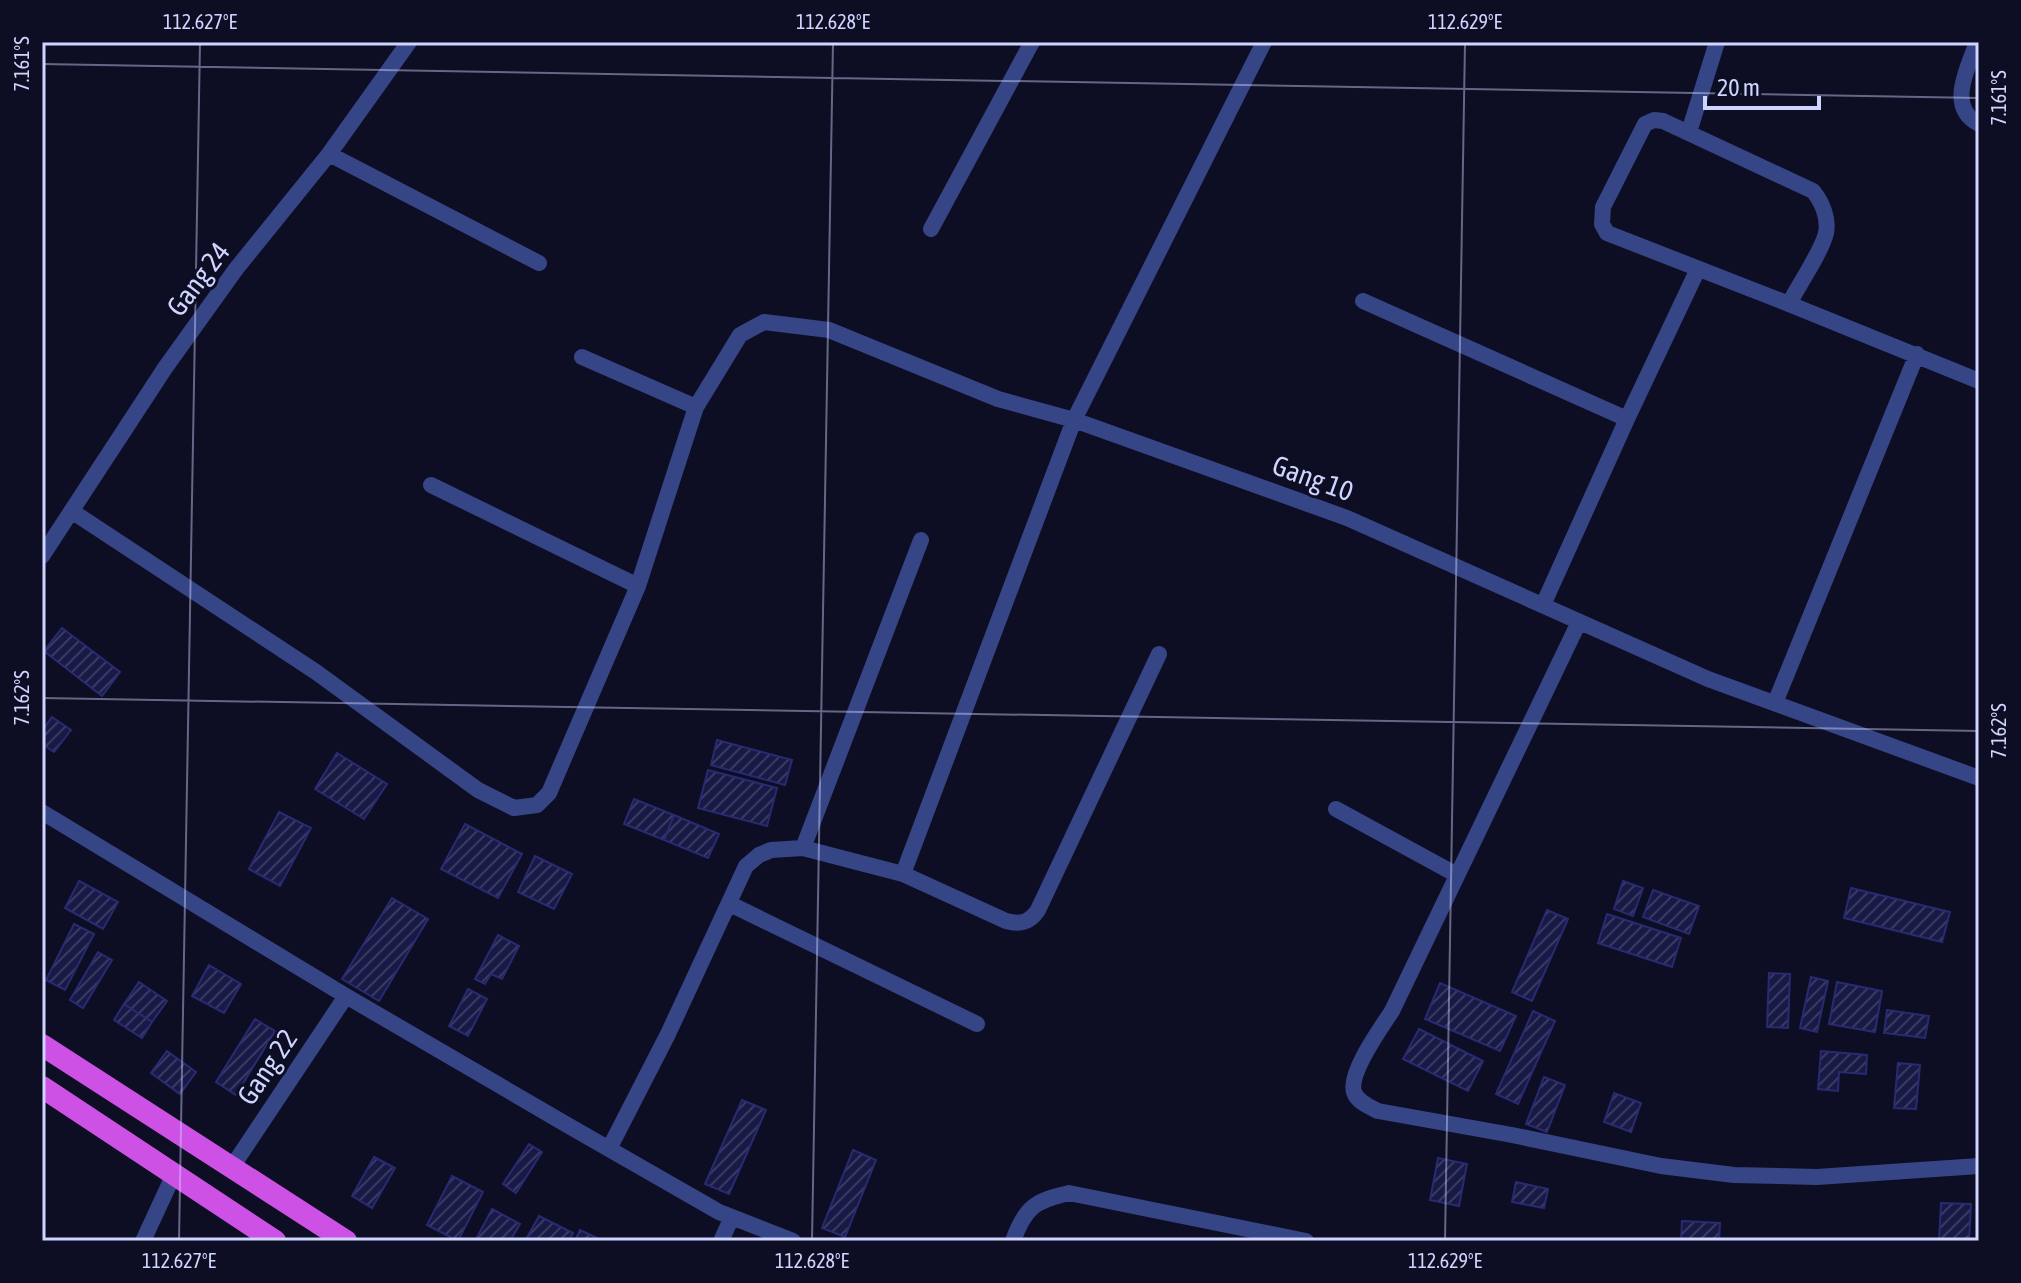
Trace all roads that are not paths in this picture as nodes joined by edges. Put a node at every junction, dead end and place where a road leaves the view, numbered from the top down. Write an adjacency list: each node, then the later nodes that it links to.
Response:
1 (409, 42): 8 (street, Gang 24)
2 (1032, 42): 9 (street)
3 (1264, 42): 19 (street)
4 (1717, 42): 7 (street)
5 (1977, 42): 6 (street)
6 (1979, 124)
7 (1689, 132): 11 (street); 13 (street)
8 (329, 154): 10 (street); 21 (street, Gang 24)
9 (931, 229)
10 (539, 263)
11 (1698, 269): 13 (street); 18 (street)
12 (1363, 301): 18 (street)
13 (1789, 304): 14 (street)
14 (1917, 354): 16 (street); 28 (street)
15 (582, 357): 17 (street)
16 (1979, 381)
17 (696, 407): 19 (street, Gang 10); 24 (street, Gang 10)
18 (1627, 419): 25 (street)
19 (1074, 420): 25 (street, Gang 10); 33 (street)
20 (431, 485): 24 (street)
21 (73, 512): 23 (street, Gang 24); 24 (street, Gang 10)
22 (921, 540): 32 (street)
23 (42, 556)
24 (638, 586)
25 (1543, 605): 26 (street, Gang 10)
26 (1579, 622): 28 (street, Gang 10); 34 (street)
27 (1159, 654): 33 (street)
28 (1775, 703): 29 (street, Gang 10)
29 (1979, 778)
30 (1336, 809): 34 (street)
31 (42, 812): 36 (street)
32 (803, 848): 33 (street); 35 (street)
33 (903, 874)
34 (1457, 875): 41 (street)
35 (730, 904): 37 (street); 40 (street)
36 (346, 996): 40 (street); 42 (street, Gang 22)
37 (977, 1024)
38 (42, 1045): 42 (highway)
39 (42, 1087): 43 (highway)
40 (609, 1149): 44 (street)
41 (1979, 1166)
42 (232, 1167): 47 (highway)
43 (174, 1174): 45 (street); 46 (highway)
44 (732, 1217): 48 (street); 49 (street)
45 (143, 1241)
46 (275, 1241)
47 (346, 1241)
48 (721, 1241)
49 (793, 1241)
50 (1013, 1241): 51 (street)
51 (1306, 1241)

